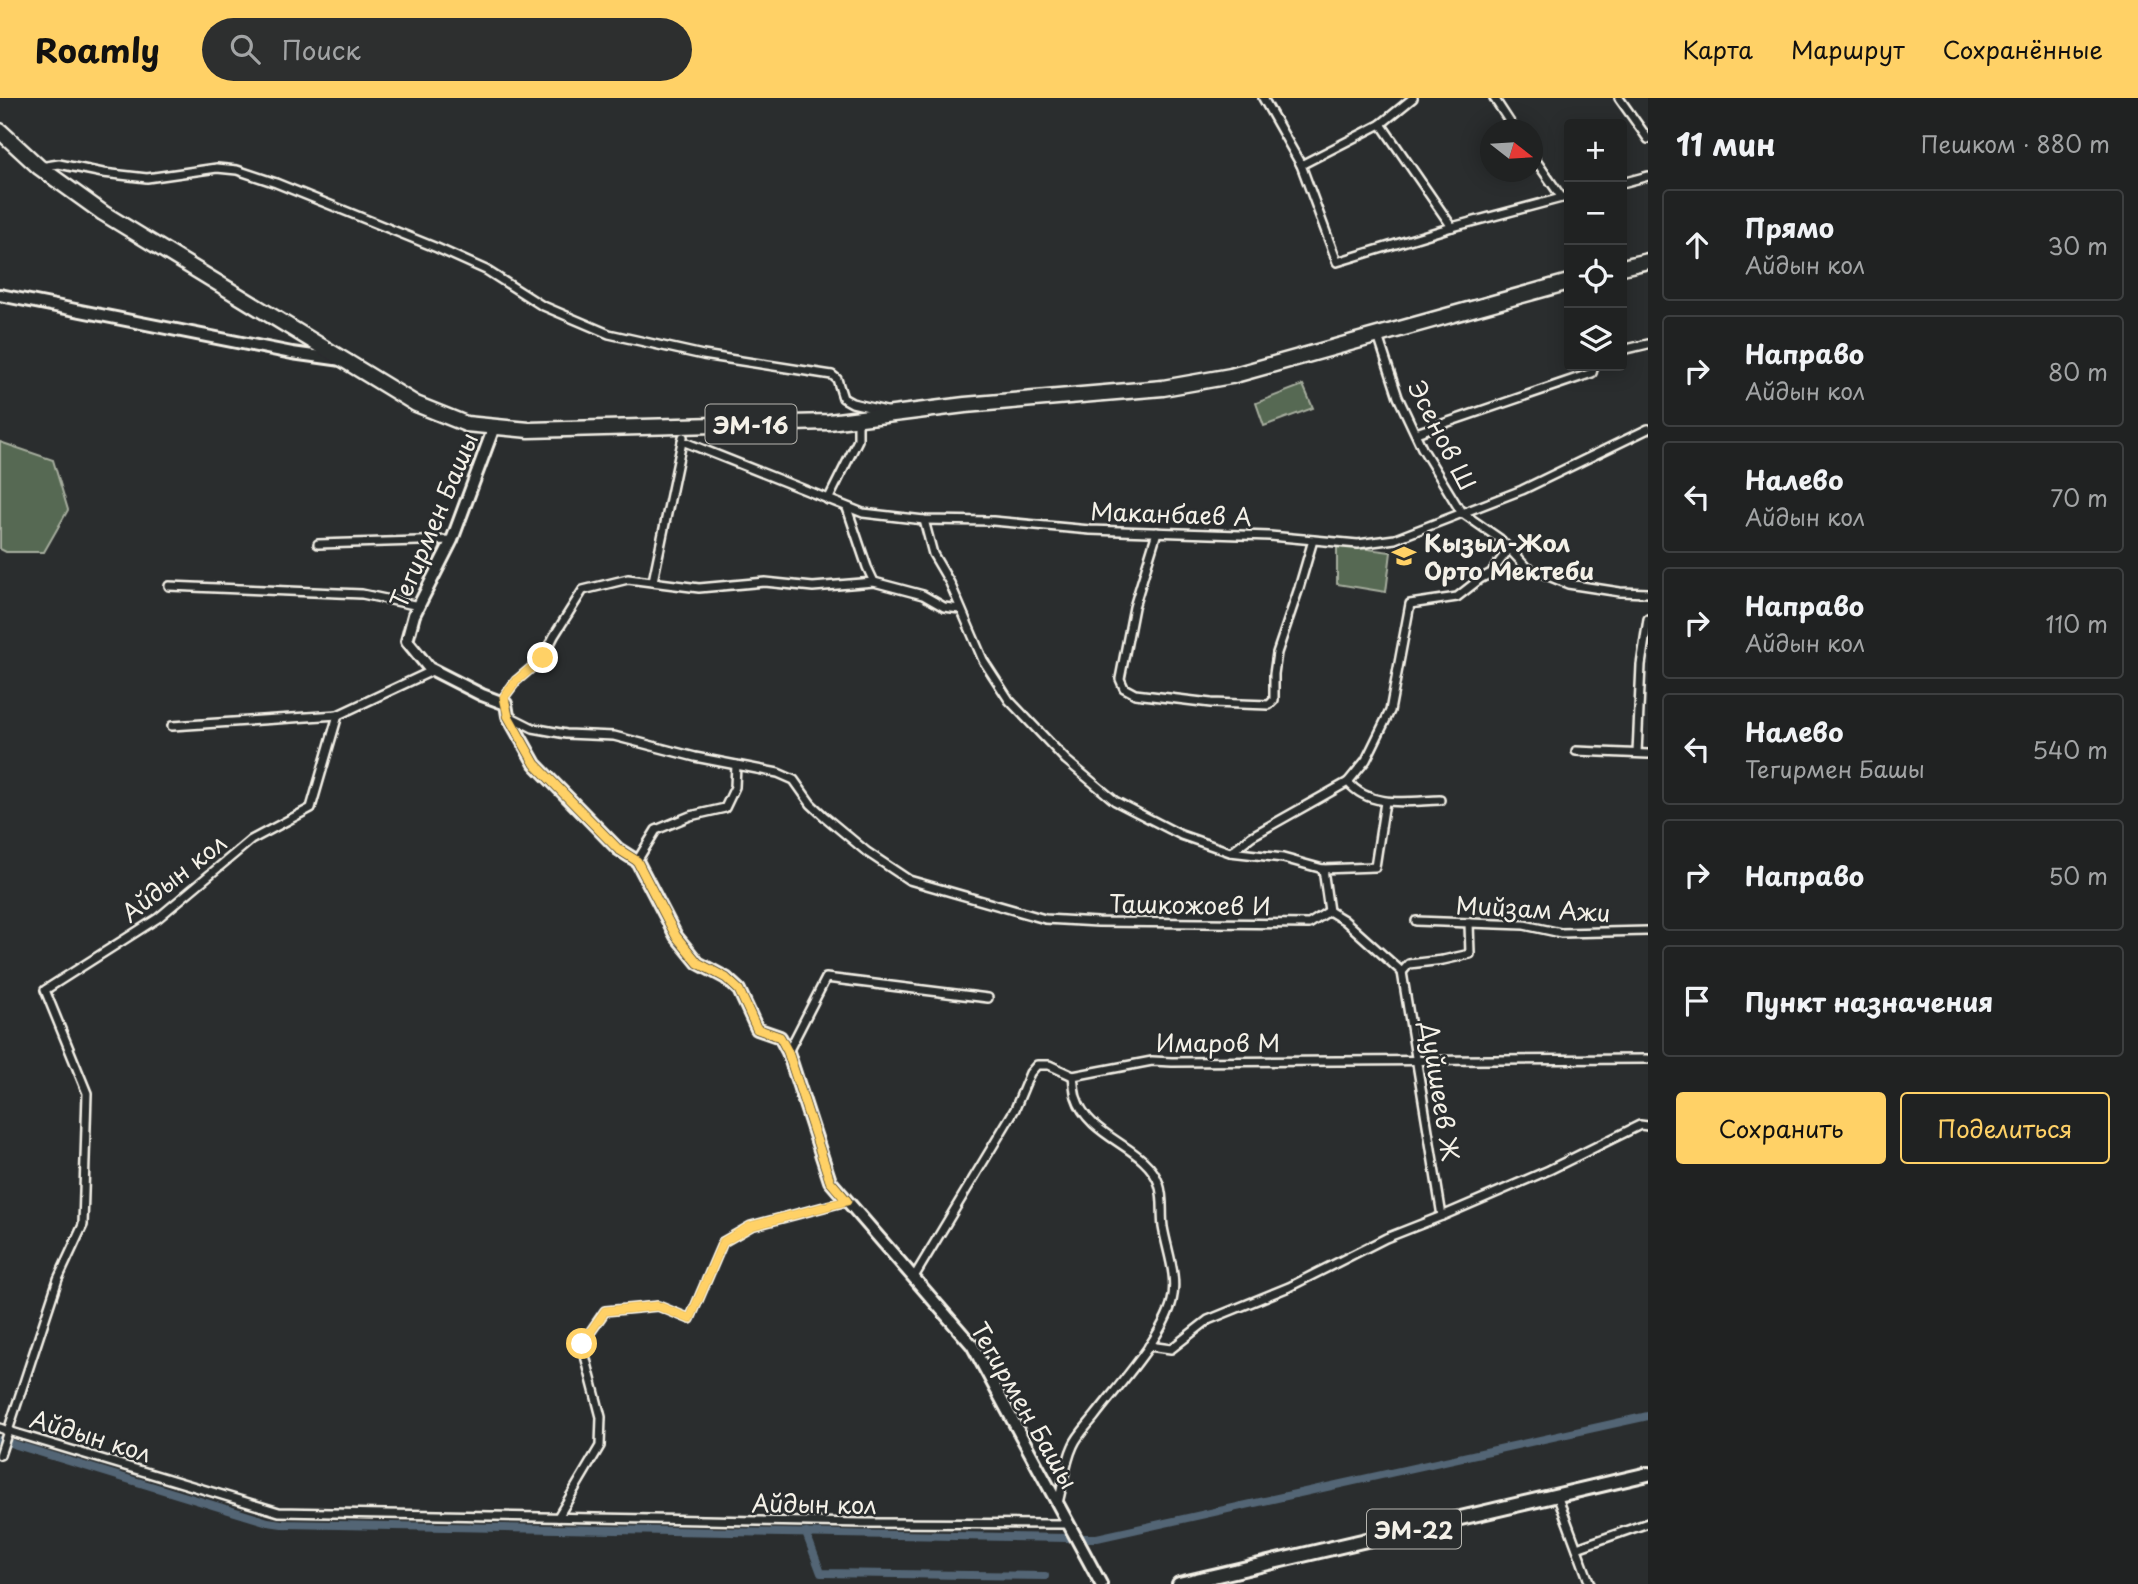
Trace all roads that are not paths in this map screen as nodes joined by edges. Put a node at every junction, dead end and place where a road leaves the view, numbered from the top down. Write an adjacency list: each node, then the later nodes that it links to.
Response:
1 (1263, 98): 9 (street)
2 (1413, 98): 6 (street)
3 (1494, 98): 5 (street)
4 (1619, 98): 8 (street)
5 (1508, 119)
6 (1381, 124): 9 (street); 16 (street)
7 (0, 131): 10 (highway, ЭМ-16)
8 (1648, 139)
9 (1301, 165): 16 (street)
10 (39, 167): 24 (highway, ЭМ-16); 26 (street)
11 (1543, 169): 14 (street)
12 (1648, 176): 13 (street)
13 (1626, 182)
14 (1564, 196)
15 (1564, 197): 16 (street)
16 (1452, 227)
17 (1648, 261): 18 (highway)
18 (1627, 266)
19 (1564, 283): 21 (highway, ЭМ-16)
20 (0, 295): 24 (street)
21 (1377, 335): 26 (highway, ЭМ-16); 31 (street, Эсенов Ш)
22 (1648, 344): 23 (street)
23 (1627, 349)
24 (345, 361): 28 (highway, ЭМ-16)
25 (1593, 371): 31 (street)
26 (899, 413): 27 (highway, ЭМ-16)
27 (858, 418): 30 (highway, ЭМ-16); 32 (street)
28 (494, 427): 30 (highway, ЭМ-16); 37 (street, Тегирмен Башы)
29 (1648, 429): 34 (street, Маканбаев А)
30 (684, 433): 32 (street, Маканбаев А); 41 (street)
31 (1416, 433): 34 (street, Эсенов Ш)
32 (828, 500): 33 (street, Маканбаев А)
33 (847, 508): 35 (street, Маканбаев А); 42 (street)
34 (1461, 512): 38 (street, Маканбаев А); 40 (street, Эсенов Ш)
35 (924, 520): 36 (street, Маканбаев А); 46 (street)
36 (1157, 532): 38 (street, Маканбаев А); 38 (street)
37 (452, 540): 39 (street); 45 (street, Тегирмен Башы)
38 (1312, 540)
39 (318, 544)
40 (1509, 549): 44 (street, Эсенов Ш); 56 (street)
41 (653, 581): 42 (street); 49 (street)
42 (874, 582): 46 (street)
43 (169, 586): 45 (street)
44 (1648, 593)
45 (419, 606): 48 (street, Тегирмен Башы)
46 (961, 609): 59 (street)
47 (1648, 619): 53 (street)
48 (434, 670): 49 (street, Тегирмен Башы); 50 (street)
49 (507, 710): 55 (street, Ташкожоев И); 60 (street)
50 (338, 715): 51 (street); 77 (street, Айдын кол)
51 (172, 726)
52 (1576, 751): 53 (street)
53 (1637, 753): 54 (street)
54 (1648, 754)
55 (736, 765): 60 (street); 62 (street, Ташкожоев И)
56 (1348, 782): 58 (street); 59 (street)
57 (1440, 800): 58 (street)
58 (1385, 802): 61 (street)
59 (1230, 852): 61 (street)
60 (637, 861): 68 (street)
61 (1323, 869): 62 (street)
62 (1329, 911): 66 (street)
63 (1416, 921): 64 (street, Мийзам Ажи)
64 (1469, 923): 65 (street, Мийзам Ажи); 66 (street)
65 (1648, 931)
66 (1402, 972): 70 (street, Дуйшеев Ж)
67 (988, 998): 68 (street)
68 (788, 1052): 73 (street, Тегирмен Башы)
69 (1648, 1059): 70 (street, Имаров М)
70 (1417, 1060): 71 (street, Имаров М); 74 (street, Дуйшеев Ж)
71 (1073, 1076): 75 (street); 76 (street)
72 (1648, 1126): 74 (street)
73 (847, 1201): 75 (street, Тегирмен Башы); 82 (street)
74 (1442, 1216): 76 (street)
75 (914, 1277): 81 (street, Тегирмен Башы)
76 (1149, 1346): 81 (street)
77 (4, 1429): 78 (street); 82 (street, Айдын кол)
78 (0, 1455)
79 (1648, 1474): 80 (main road, ЭМ-22)
80 (1557, 1495): 85 (street); 87 (main road, ЭМ-22)
81 (1058, 1504): 83 (street, Тегирмен Башы)
82 (558, 1517): 83 (street, Айдын кол)
83 (1069, 1524): 86 (street, Тегирмен Башы)
84 (1648, 1524): 85 (street)
85 (1577, 1548): 88 (street)
86 (1101, 1584)
87 (1179, 1584)
88 (1590, 1584)

